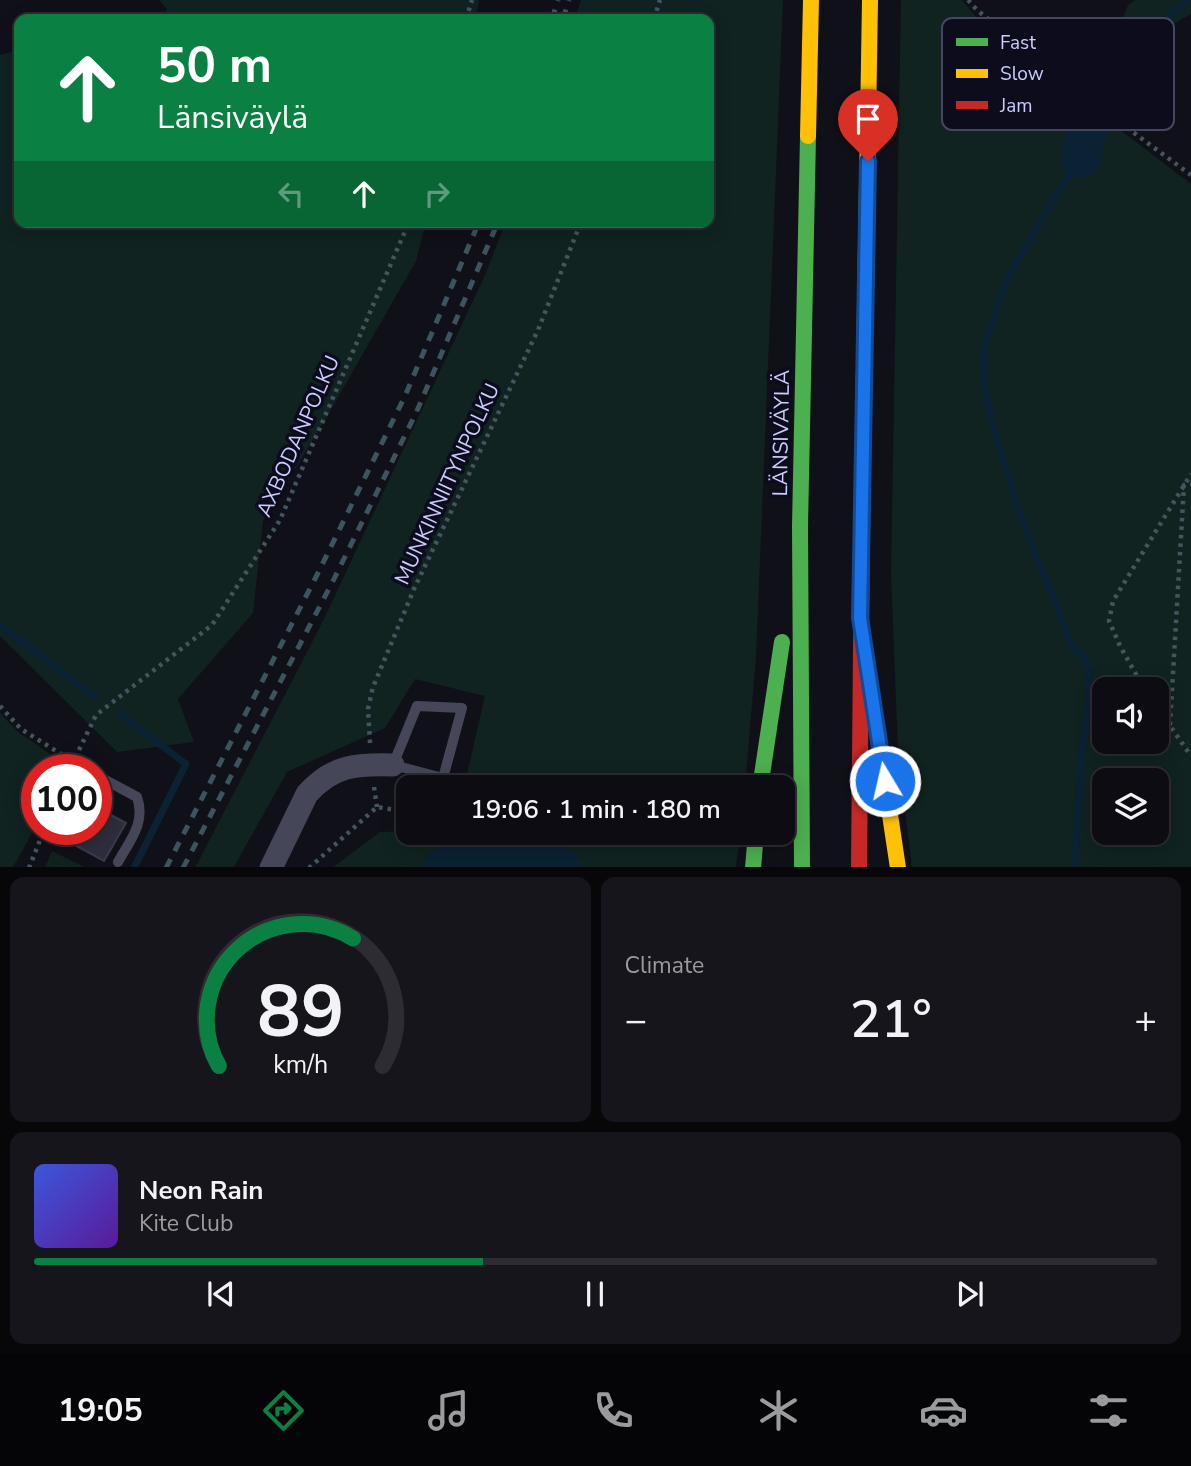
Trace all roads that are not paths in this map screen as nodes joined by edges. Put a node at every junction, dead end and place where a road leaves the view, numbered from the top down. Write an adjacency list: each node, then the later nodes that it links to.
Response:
1 (811, 0): 3 (highway, LÄNSIVÄYLÄ)
2 (870, 0): 4 (highway)
3 (800, 526): 6 (highway); 12 (highway, LÄNSIVÄYLÄ)
4 (860, 618): 13 (highway); 14 (highway)
5 (382, 765): 5 (lane); 10 (street)
6 (762, 775)
7 (112, 784): 9 (lane)
8 (755, 845): 11 (highway)
9 (118, 862)
10 (271, 867)
11 (753, 867)
12 (802, 867)
13 (859, 867)
14 (898, 867)

